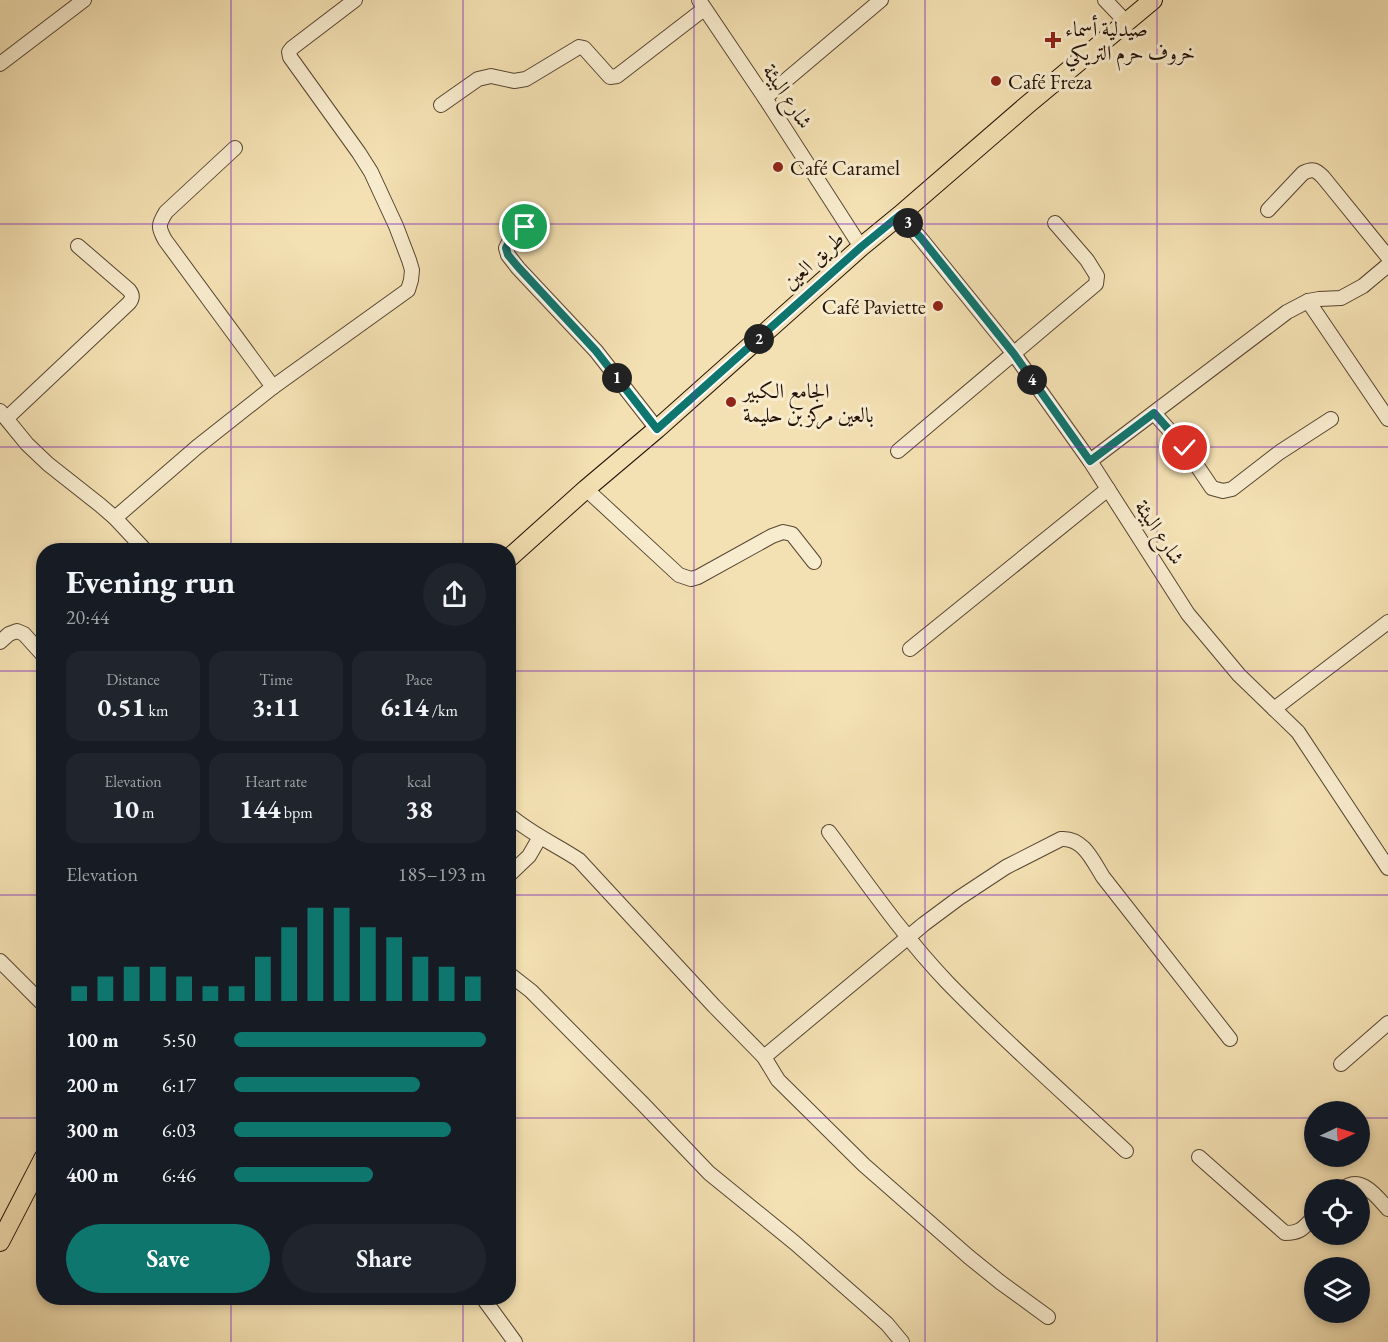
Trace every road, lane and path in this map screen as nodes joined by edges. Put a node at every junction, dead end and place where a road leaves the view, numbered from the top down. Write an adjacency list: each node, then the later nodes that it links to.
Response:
1 (84, 0): 8 (street)
2 (355, 0): 22 (street)
3 (881, 0): 9 (street)
4 (1105, 0): 7 (street)
5 (1153, 0): 7 (main road, طريق العين)
6 (701, 4): 9 (street, شارع البيئة); 10 (street)
7 (1126, 22): 13 (main road, طريق العين)
8 (0, 64)
9 (765, 98): 17 (street, شارع البيئة)
10 (441, 105)
11 (235, 148): 22 (street)
12 (1269, 210): 18 (street)
13 (900, 215): 17 (main road, طريق العين); 21 (street, شارع البيئة)
14 (1055, 223): 21 (street)
15 (525, 227): 27 (street)
16 (78, 246): 24 (street)
17 (861, 247): 27 (main road, طريق العين)
18 (1388, 257)
19 (1388, 265): 20 (street)
20 (1308, 301): 23 (street); 26 (street)
21 (1014, 354): 28 (street); 29 (street, شارع البيئة)
22 (273, 387): 32 (street)
23 (1154, 413): 25 (street); 29 (street)
24 (3, 414): 32 (street)
25 (1331, 419)
26 (1388, 419)
27 (657, 429): 30 (main road, طريق العين)
28 (898, 451)
29 (1090, 461): 31 (street, شارع البيئة)
30 (586, 489): 34 (main road, طريق العين); 35 (street)
31 (1108, 489): 39 (street); 40 (street, شارع البيئة)
32 (115, 518): 33 (street)
33 (138, 543)
34 (516, 552)
35 (814, 562)
36 (1388, 622): 40 (street)
37 (0, 642): 38 (street)
38 (36, 647)
39 (910, 649)
40 (1274, 709): 45 (street, شارع البيئة)
41 (516, 821): 43 (street)
42 (829, 832): 46 (street)
43 (540, 837): 44 (street); 52 (street)
44 (516, 868)
45 (1388, 868)
46 (908, 937): 51 (street); 52 (street); 54 (street)
47 (0, 961): 49 (street)
48 (516, 979): 64 (street)
49 (36, 997)
50 (1388, 1023): 53 (street)
51 (1230, 1039)
52 (764, 1057): 62 (street)
53 (1341, 1064)
54 (1126, 1151)
55 (1199, 1157): 59 (street)
56 (36, 1175): 60 (main road)
57 (1370, 1190): 58 (street)
58 (1388, 1209)
59 (1304, 1227)
60 (2, 1233)
61 (488, 1305): 63 (street)
62 (1048, 1317)
63 (515, 1342)
64 (902, 1342)

